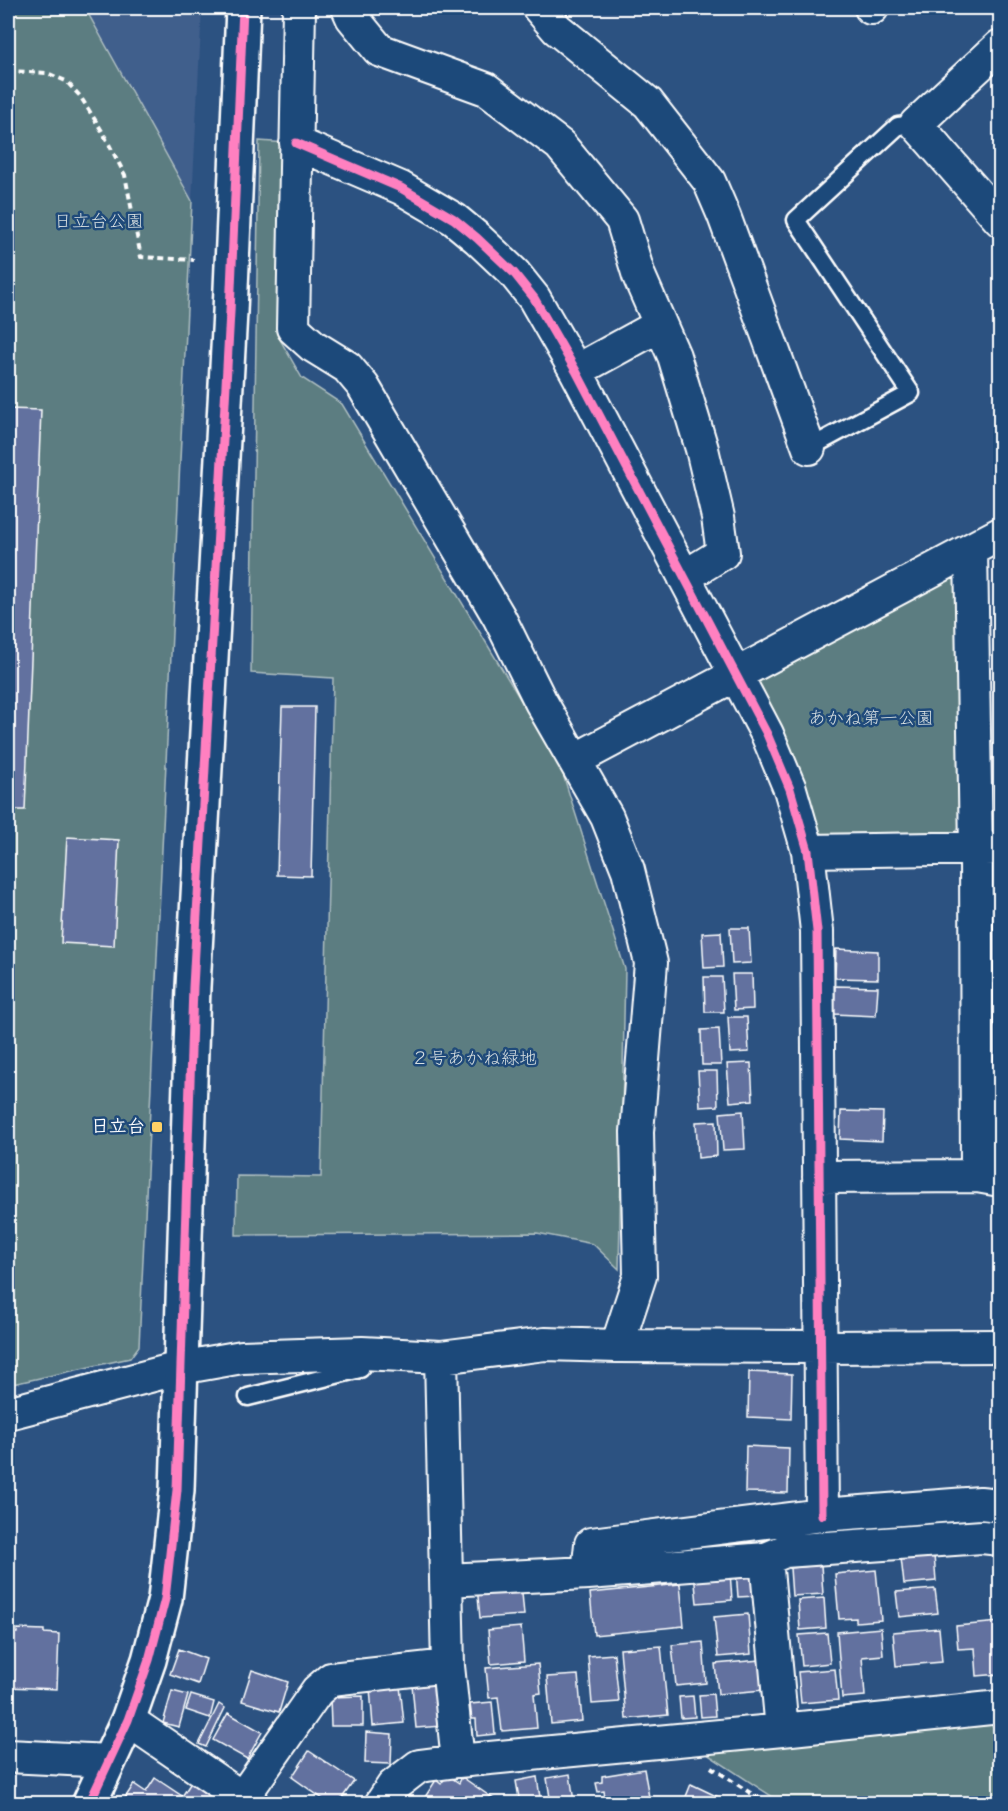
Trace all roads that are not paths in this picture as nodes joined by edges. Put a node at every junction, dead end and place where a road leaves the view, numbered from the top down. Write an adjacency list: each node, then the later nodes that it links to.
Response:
1 (243, 8): 26 (street)
2 (299, 8): 7 (street)
3 (348, 8): 9 (street)
4 (540, 8): 11 (street)
5 (1000, 46): 6 (street)
6 (916, 124): 8 (street); 11 (lane)
7 (296, 143): 10 (street); 16 (street)
8 (1000, 220)
9 (660, 326): 10 (street); 14 (street)
10 (576, 371): 14 (street)
11 (809, 448)
12 (1000, 534): 13 (street)
13 (970, 550): 15 (street); 17 (street)
14 (684, 577): 15 (street)
15 (736, 674): 16 (street); 18 (street)
16 (575, 760): 21 (street)
17 (988, 848): 18 (street); 20 (street)
18 (808, 850): 19 (street)
19 (819, 1177): 20 (street); 23 (street)
20 (989, 1178)
21 (617, 1346): 23 (street); 25 (street)
22 (1000, 1346): 23 (street)
23 (820, 1347): 30 (street)
24 (362, 1353): 25 (street); 26 (street); 27 (lane)
25 (441, 1358): 34 (street)
26 (180, 1368): 28 (street); 37 (street)
27 (248, 1397)
28 (8, 1413)
29 (1000, 1505): 30 (street)
30 (822, 1515): 33 (street)
31 (1000, 1539): 32 (street)
32 (766, 1559): 33 (street); 38 (street)
33 (588, 1573): 34 (street)
34 (446, 1580): 35 (street)
35 (448, 1666): 41 (street); 42 (street)
36 (1000, 1707): 38 (street)
37 (128, 1720): 40 (street); 42 (street)
38 (782, 1731): 41 (street)
39 (8, 1756): 40 (street)
40 (109, 1761): 43 (street)
41 (458, 1761): 44 (street)
42 (247, 1800)
43 (89, 1803)
44 (381, 1803)

